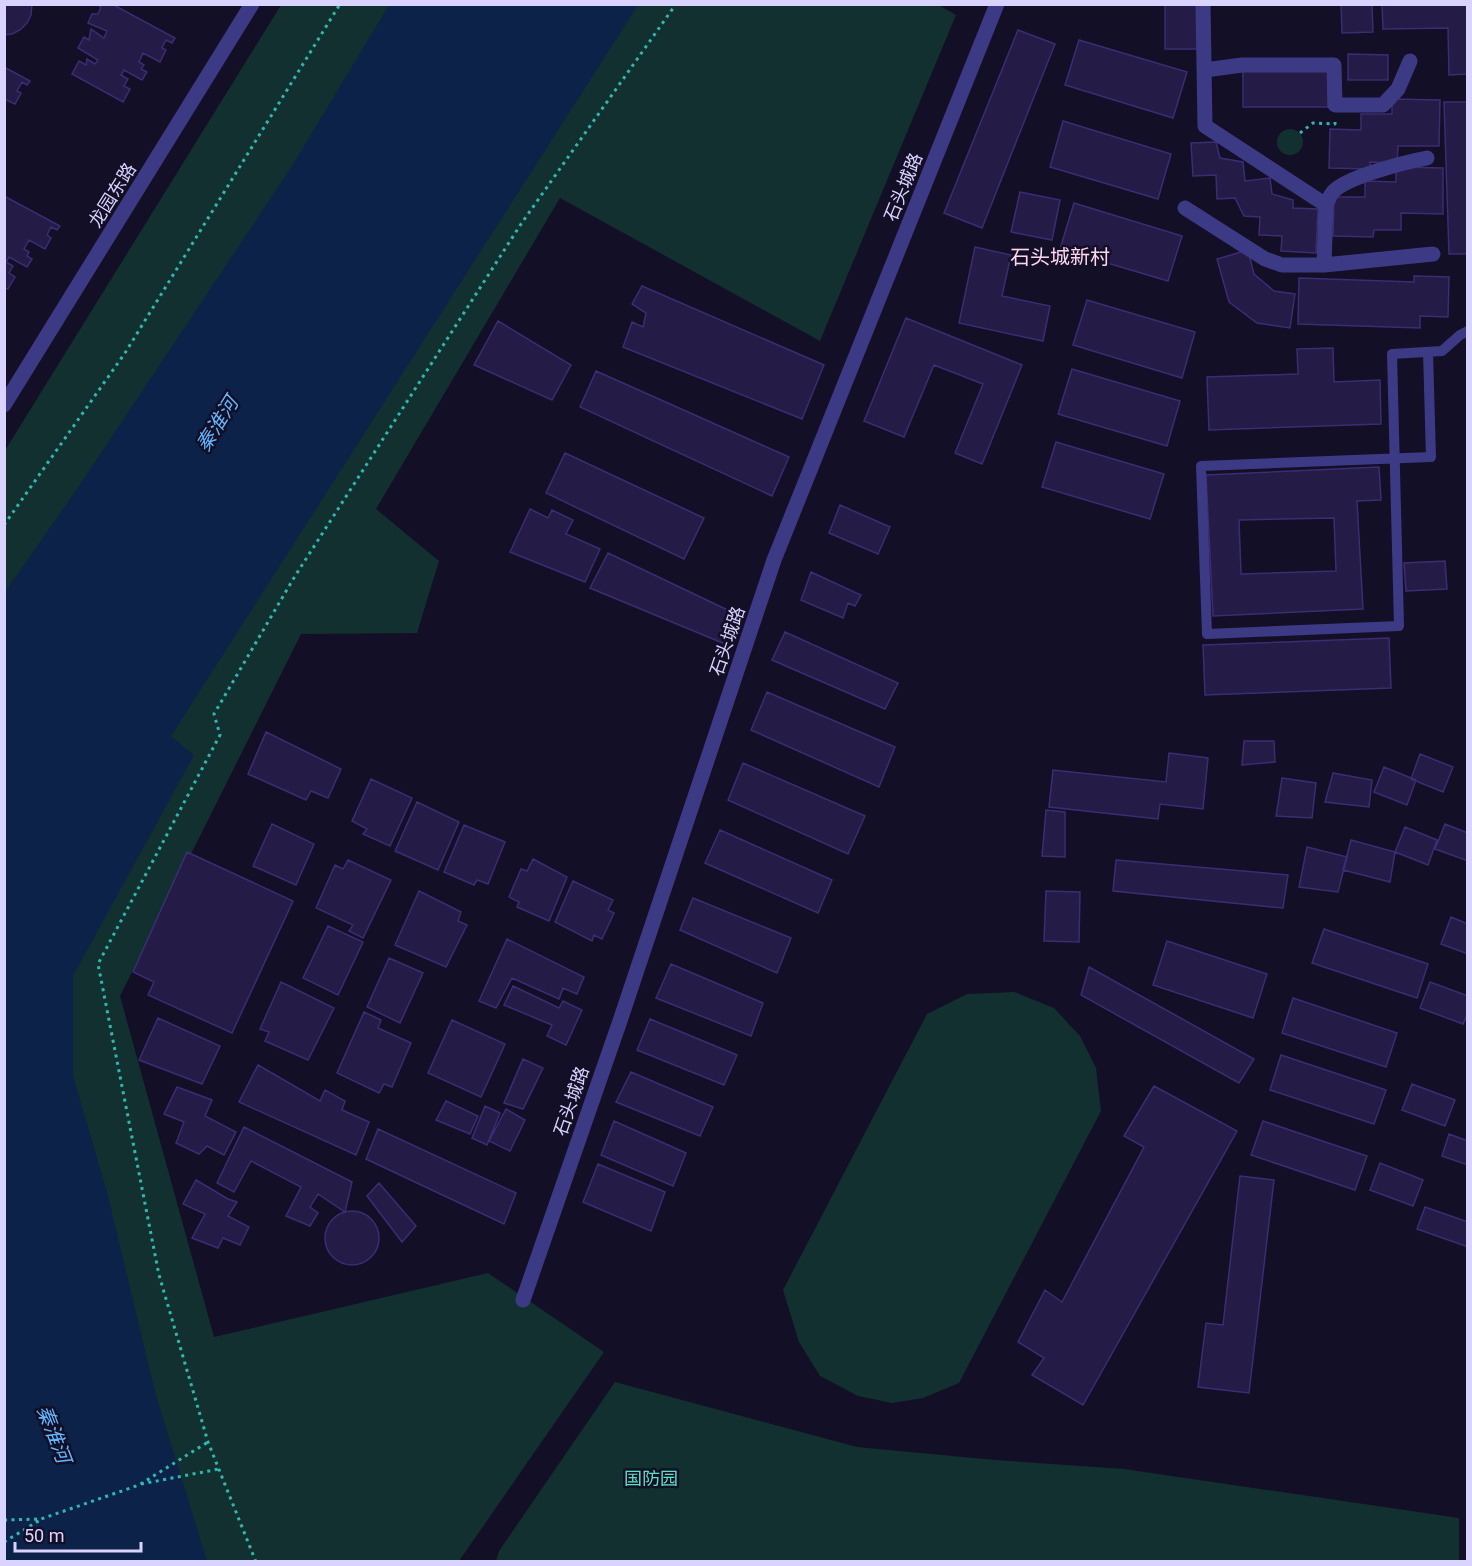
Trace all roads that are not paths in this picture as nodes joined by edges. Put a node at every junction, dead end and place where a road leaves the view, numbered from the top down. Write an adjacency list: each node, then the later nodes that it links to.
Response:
1 (252, 4): 13 (street, 龙园东路)
2 (997, 4): 16 (street, 石头城路)
3 (1203, 4): 5 (street)
4 (1410, 61): 5 (street)
5 (1205, 70): 7 (street)
6 (1427, 158): 7 (street)
7 (1326, 205): 10 (street)
8 (1185, 208): 10 (street)
9 (1432, 254): 10 (street)
10 (1324, 265)
11 (1467, 331): 12 (lane)
12 (1428, 352): 15 (lane); 15 (lane)
13 (9, 386): 14 (street, 龙园东路)
14 (4, 405)
15 (1395, 458): 15 (lane)
16 (523, 1300)

